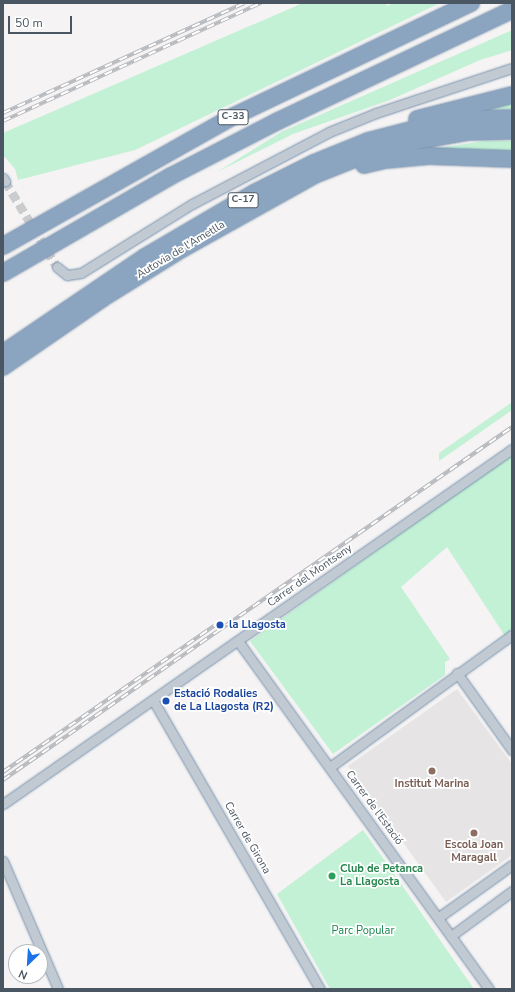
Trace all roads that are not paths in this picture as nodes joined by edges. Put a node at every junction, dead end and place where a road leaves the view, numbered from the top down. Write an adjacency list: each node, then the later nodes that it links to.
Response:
1 (471, 3): 10 (highway, C-33)
2 (512, 10): 12 (highway, C-33)
3 (512, 68): 11 (street)
4 (512, 95): 7 (highway)
5 (512, 118): 7 (highway, C-17)
6 (512, 131): 9 (highway, Autovia de l'Ametlla / C-17)
7 (342, 150): 13 (highway, C-17)
8 (512, 159): 9 (highway)
9 (279, 194): 14 (highway, Autovia de l'Ametlla / C-17)
10 (3, 246)
11 (57, 267)
12 (3, 273)
13 (3, 353)
14 (3, 367)
15 (512, 449): 17 (street, Carrer del Montseny)
16 (512, 635): 18 (street)
17 (238, 642): 19 (street, Carrer del Montseny); 21 (street, Carrer de l'Estació)
18 (457, 673): 20 (street); 21 (street)
19 (153, 700): 22 (street, Carrer del Montseny); 29 (street, Carrer de Girona)
20 (512, 750)
21 (330, 767): 26 (street, Carrer de l'Estació)
22 (3, 804)
23 (3, 861): 28 (street)
24 (512, 865): 26 (street)
25 (512, 891): 27 (street)
26 (439, 917): 27 (street, Carrer de l'Estació)
27 (451, 936): 30 (street, Carrer de l'Estació)
28 (58, 989)
29 (320, 989)
30 (489, 989)

